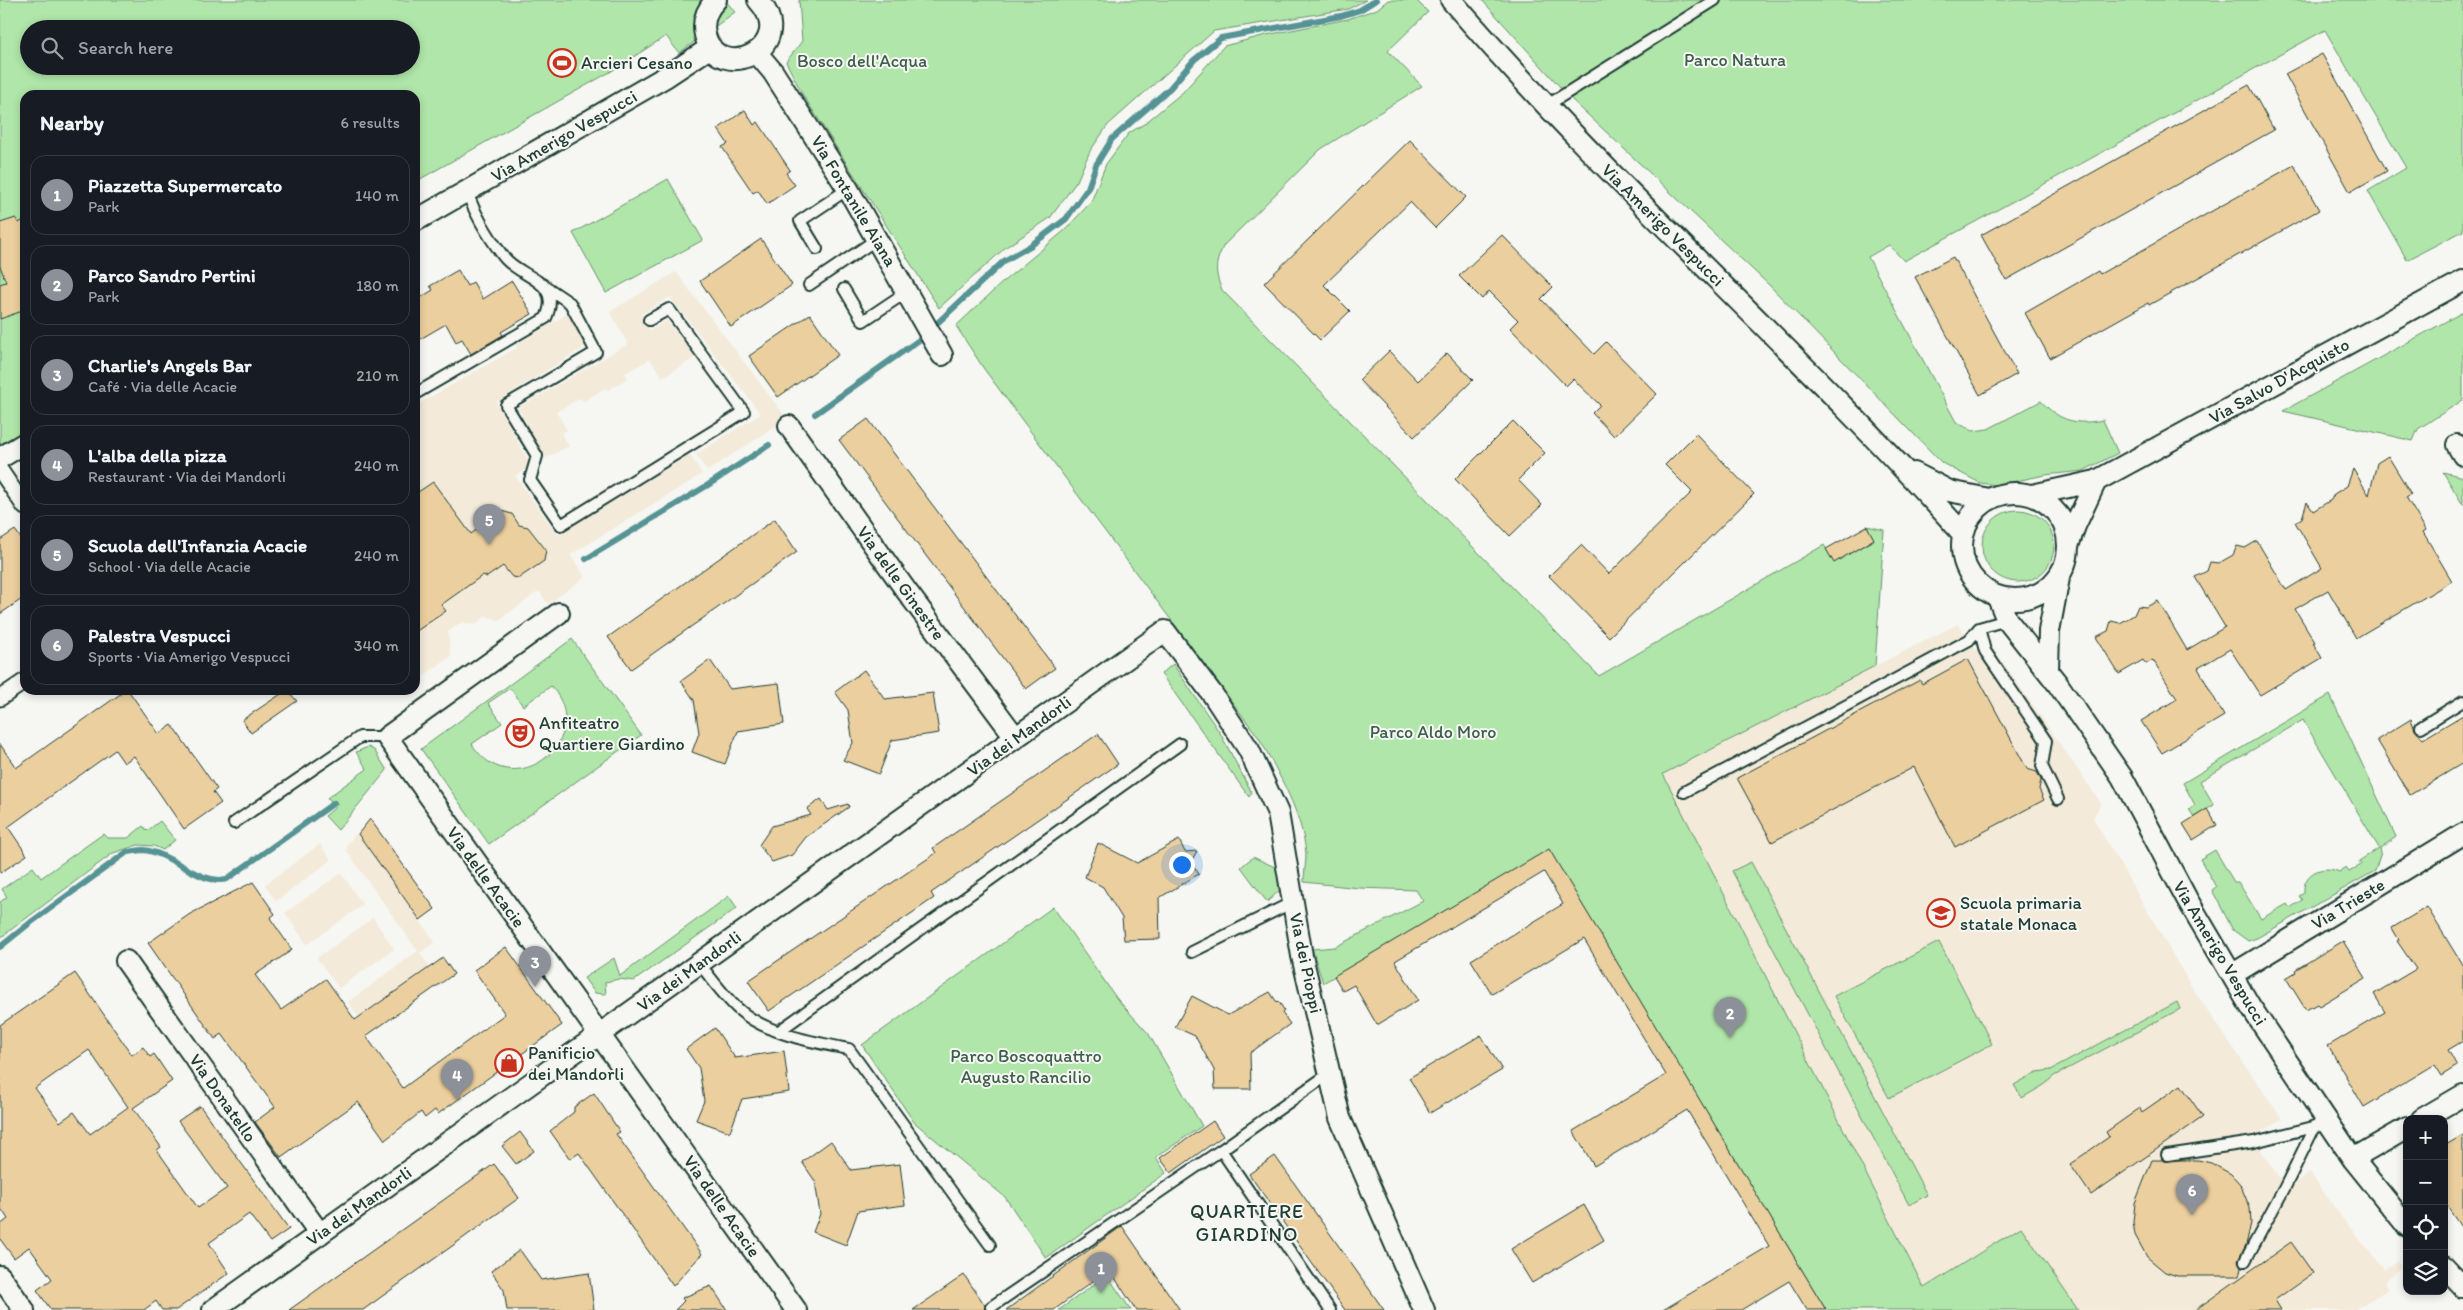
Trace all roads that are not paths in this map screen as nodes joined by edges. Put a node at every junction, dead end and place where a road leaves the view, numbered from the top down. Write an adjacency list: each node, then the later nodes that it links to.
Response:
1 (716, 0): 5 (street)
2 (758, 0): 6 (street)
3 (1451, 0): 7 (street, Via Amerigo Vespucci)
4 (1715, 0): 7 (lane)
5 (711, 47): 6 (street); 9 (street, Via Amerigo Vespucci)
6 (757, 53): 8 (street, Via Fontanile Aiana)
7 (1546, 106): 23 (street, Via Amerigo Vespucci)
8 (848, 189): 11 (street, Via Fontanile Aiana); 12 (lane)
9 (467, 191): 10 (street, Via Amerigo Vespucci); 14 (lane)
10 (420, 218)
11 (877, 239): 15 (lane); 17 (street, Via Fontanile Aiana)
12 (818, 249)
13 (2463, 281): 26 (street, Via Salvo D'Acquisto)
14 (542, 284): 18 (lane); 20 (lane)
15 (809, 285)
16 (844, 289): 17 (lane)
17 (908, 291): 19 (street, Via Fontanile Aiana)
18 (649, 320)
19 (942, 355)
20 (420, 391)
21 (789, 426): 44 (street, Via delle Ginestre)
22 (20, 446): 24 (street)
23 (1880, 446): 29 (street, Via Amerigo Vespucci); 30 (street, Via Amerigo Vespucci)
24 (0, 458)
25 (0, 470): 28 (street)
26 (2096, 481): 27 (street, Via Salvo D'Acquisto); 31 (street)
27 (2032, 495): 29 (street); 31 (street)
28 (20, 500)
29 (1989, 500): 30 (street)
30 (1963, 534): 33 (street)
31 (2068, 546): 32 (street)
32 (2059, 578): 33 (street); 38 (street)
33 (1998, 598): 35 (street, Via Amerigo Vespucci)
34 (559, 613): 43 (street)
35 (2007, 620): 36 (lane); 38 (street, Via Amerigo Vespucci)
36 (1979, 628): 46 (lane); 47 (lane)
37 (1165, 631): 44 (street, Via dei Mandorli); 50 (street, Via dei Pioppi)
38 (2048, 670): 54 (street, Via Amerigo Vespucci)
39 (20, 684): 40 (street)
40 (0, 698)
41 (2463, 701): 42 (lane)
42 (2421, 728)
43 (387, 737): 48 (lane); 56 (street, Via delle Acacie)
44 (1016, 738): 53 (street, Via dei Mandorli)
45 (1180, 744): 55 (lane)
46 (1684, 792)
47 (2058, 799)
48 (234, 823)
49 (2463, 834): 54 (street, Via Trieste)
50 (1293, 902): 51 (lane); 57 (street, Via dei Pioppi)
51 (1192, 952)
52 (126, 961): 66 (street, Via Donatello)
53 (699, 963): 55 (lane); 56 (street, Via dei Mandorli)
54 (2233, 974): 60 (street, Via Amerigo Vespucci)
55 (779, 1031): 67 (lane)
56 (599, 1034): 66 (street, Via dei Mandorli); 75 (street, Via delle Acacie)
57 (1330, 1073): 62 (lane); 77 (street, Via dei Pioppi)
58 (2463, 1095): 59 (street)
59 (2429, 1115)
60 (2322, 1124): 63 (lane); 64 (street, Via Amerigo Vespucci); 68 (lane)
61 (2403, 1130): 64 (street)
62 (1221, 1150): 72 (lane); 76 (lane)
63 (2168, 1155)
64 (2353, 1159): 65 (street, Via Amerigo Vespucci)
65 (2403, 1221)
66 (320, 1234): 74 (street, Via dei Mandorli)
67 (990, 1245)
68 (2245, 1261)
69 (2448, 1271): 71 (street)
70 (0, 1276): 73 (street)
71 (2463, 1287)
72 (991, 1307)
73 (24, 1310)
74 (213, 1310)
75 (796, 1310)
76 (1330, 1310)
77 (1424, 1310)

